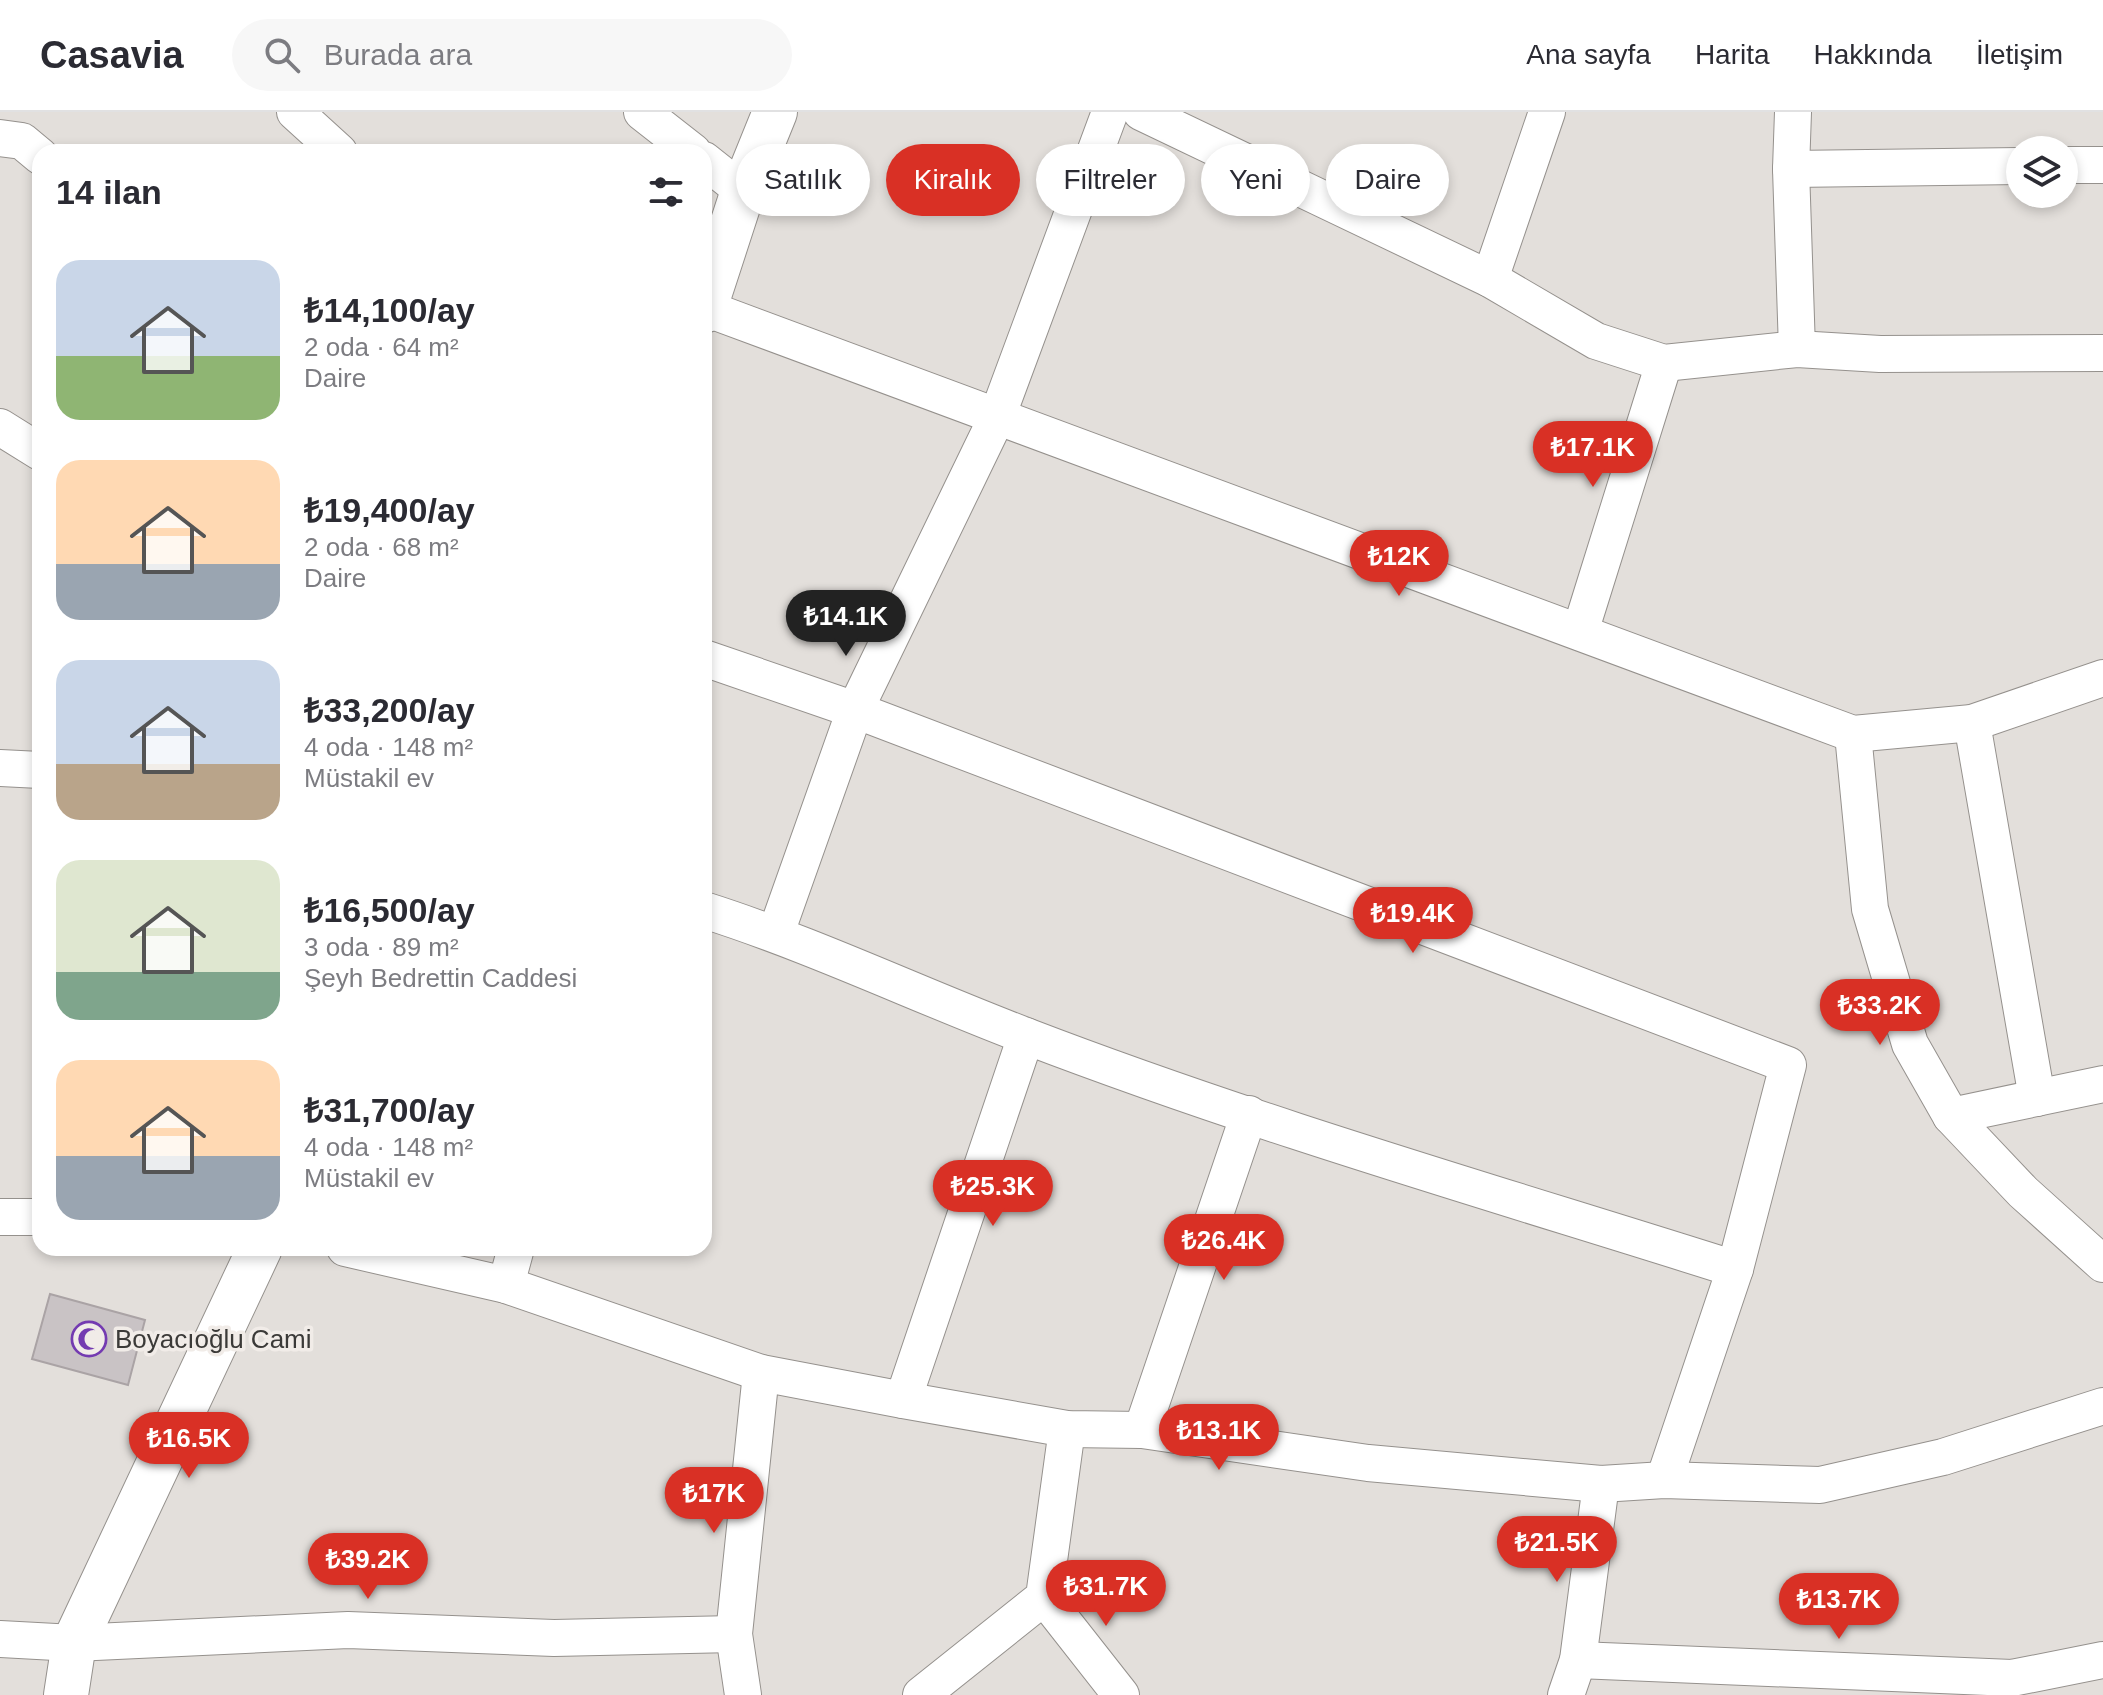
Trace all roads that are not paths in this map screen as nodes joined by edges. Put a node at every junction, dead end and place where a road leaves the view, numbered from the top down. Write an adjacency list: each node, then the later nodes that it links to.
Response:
1 (295, 112): 9 (street)
2 (642, 112): 10 (street)
3 (775, 112): 11 (main road)
4 (1110, 112): 26 (street)
5 (1141, 112): 20 (street)
6 (1547, 112): 20 (street)
7 (1793, 112): 17 (street)
8 (0, 138): 12 (street)
9 (330, 144)
10 (683, 144)
11 (762, 144)
12 (32, 149)
13 (2078, 165): 14 (street)
14 (2103, 165)
15 (712, 166): 18 (street)
16 (2006, 166): 17 (street)
17 (1791, 169): 23 (street)
18 (736, 185)
19 (736, 213): 21 (main road)
20 (1490, 279): 25 (street)
21 (712, 287)
22 (712, 312): 26 (street)
23 (1797, 349): 24 (street); 25 (street)
24 (2103, 353)
25 (1664, 363): 29 (street)
26 (997, 417): 29 (street); 32 (street)
27 (0, 427): 28 (street)
28 (32, 447)
29 (1580, 632): 34 (street)
30 (712, 661): 32 (street)
31 (2103, 678): 33 (street)
32 (855, 710): 38 (street); 50 (street)
33 (1972, 723): 34 (street); 41 (street)
34 (1853, 734): 43 (street)
35 (0, 768): 36 (street)
36 (32, 770)
37 (712, 913): 38 (street)
38 (776, 933): 39 (street)
39 (1026, 1036): 42 (street); 53 (street)
40 (2103, 1084): 41 (street)
41 (2037, 1098): 43 (street)
42 (1249, 1114): 50 (street); 56 (street)
43 (1951, 1116): 49 (street)
44 (0, 1217): 45 (street)
45 (32, 1217)
46 (256, 1256): 62 (main road)
47 (380, 1256): 51 (street)
48 (514, 1256): 51 (street)
49 (2103, 1264)
50 (1735, 1269): 57 (street)
51 (506, 1285): 52 (street)
52 (761, 1373): 53 (street); 60 (street)
53 (903, 1400): 55 (street)
54 (2103, 1406): 57 (street)
55 (1067, 1429): 56 (street); 59 (street)
56 (1142, 1430): 58 (street)
57 (1664, 1480): 58 (street)
58 (1601, 1484): 63 (street)
59 (1044, 1597): 68 (street); 69 (street)
60 (734, 1634): 62 (street); 67 (street)
61 (0, 1639): 62 (street)
62 (74, 1643): 66 (main road)
63 (1578, 1660): 65 (street); 70 (street)
64 (2103, 1660): 65 (street)
65 (2012, 1687)
66 (66, 1695)
67 (743, 1695)
68 (921, 1695)
69 (1121, 1695)
70 (1566, 1695)

